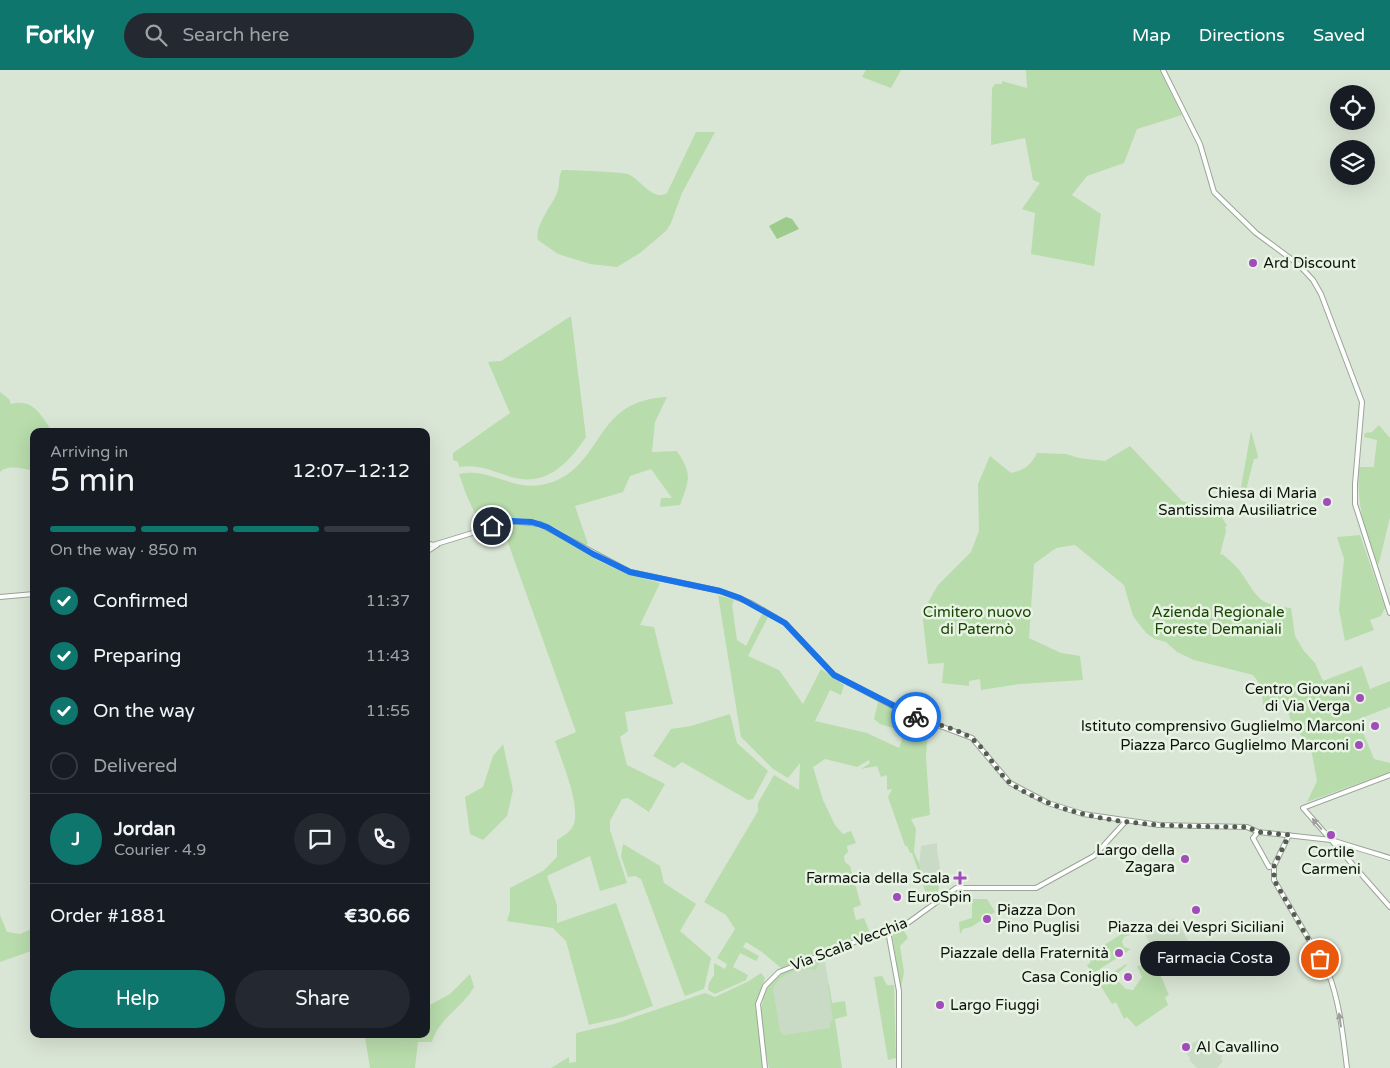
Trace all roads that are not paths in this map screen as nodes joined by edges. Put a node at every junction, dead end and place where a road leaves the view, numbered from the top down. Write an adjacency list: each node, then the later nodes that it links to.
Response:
1 (1163, 70): 7 (street)
2 (444, 542): 3 (street); 4 (street); 9 (street)
3 (430, 544)
4 (430, 550)
5 (30, 594): 6 (street)
6 (0, 597)
7 (1390, 613)
8 (1390, 775): 14 (street, one-way to 8)
9 (1126, 821): 10 (street); 18 (street, Via Scala Vecchia)
10 (1250, 830): 11 (street); 13 (street)
11 (1258, 832): 12 (street); 13 (street)
12 (1291, 836): 14 (street); 16 (street)
13 (1253, 838): 16 (street)
14 (1331, 840): 15 (street); 17 (street)
15 (1390, 858)
16 (1274, 866): 21 (street, one-way to 16)
17 (1390, 907)
18 (888, 931): 19 (street, Via Scala Vecchia); 20 (street)
19 (765, 1068)
20 (899, 1068)
21 (1347, 1068)

